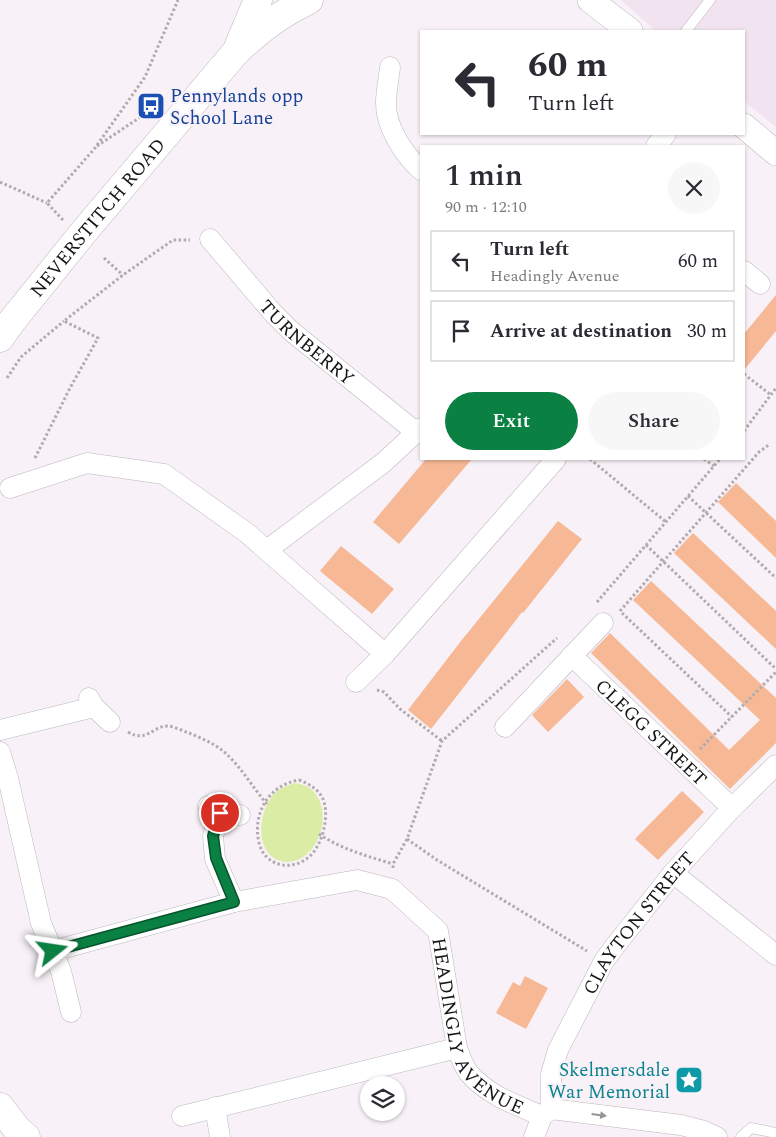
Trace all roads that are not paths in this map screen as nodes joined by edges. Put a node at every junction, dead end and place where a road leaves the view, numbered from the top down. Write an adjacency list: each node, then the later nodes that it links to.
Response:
1 (258, 0): 7 (main road, NEVERSTITCH ROAD)
2 (309, 0): 7 (main road, NEVERSTITCH ROAD)
3 (590, 0): 5 (street)
4 (710, 0): 6 (lane)
5 (629, 30)
6 (687, 30)
7 (235, 53): 17 (main road, NEVERSTITCH ROAD)
8 (390, 67): 13 (street)
9 (745, 127): 12 (street)
10 (665, 135): 11 (street)
11 (657, 145)
12 (776, 153)
13 (420, 169)
14 (210, 240): 18 (street, TURNBERRY)
15 (745, 272): 16 (street)
16 (760, 284)
17 (0, 338)
18 (419, 430): 21 (street, TURNBERRY)
19 (555, 460): 23 (street)
20 (16, 486): 21 (street)
21 (267, 550): 23 (street)
22 (603, 623): 24 (street)
23 (385, 654): 25 (street)
24 (572, 656): 27 (street); 31 (street, CLEGG STREET)
25 (356, 682)
26 (110, 722): 28 (street)
27 (505, 727)
28 (0, 730)
29 (0, 752): 35 (street)
30 (776, 764): 31 (street, CLAYTON STREET)
31 (732, 808): 33 (street, CLAYTON STREET)
32 (223, 811): 34 (street)
33 (674, 873): 36 (street); 41 (street, CLAYTON STREET)
34 (234, 902): 35 (street, HEADINGLY AVENUE); 38 (street, HEADINGLY AVENUE)
35 (53, 951): 37 (street)
36 (776, 955)
37 (70, 1012)
38 (457, 1048): 40 (street); 41 (street, HEADINGLY AVENUE)
39 (0, 1107): 44 (main road)
40 (214, 1107): 42 (street); 45 (street)
41 (546, 1112): 46 (street); 47 (street, HEADINGLY AVENUE, one-way to 47)
42 (182, 1116)
43 (776, 1133): 48 (lane)
44 (26, 1137)
45 (220, 1137)
46 (534, 1137)
47 (718, 1137)
48 (741, 1137)

